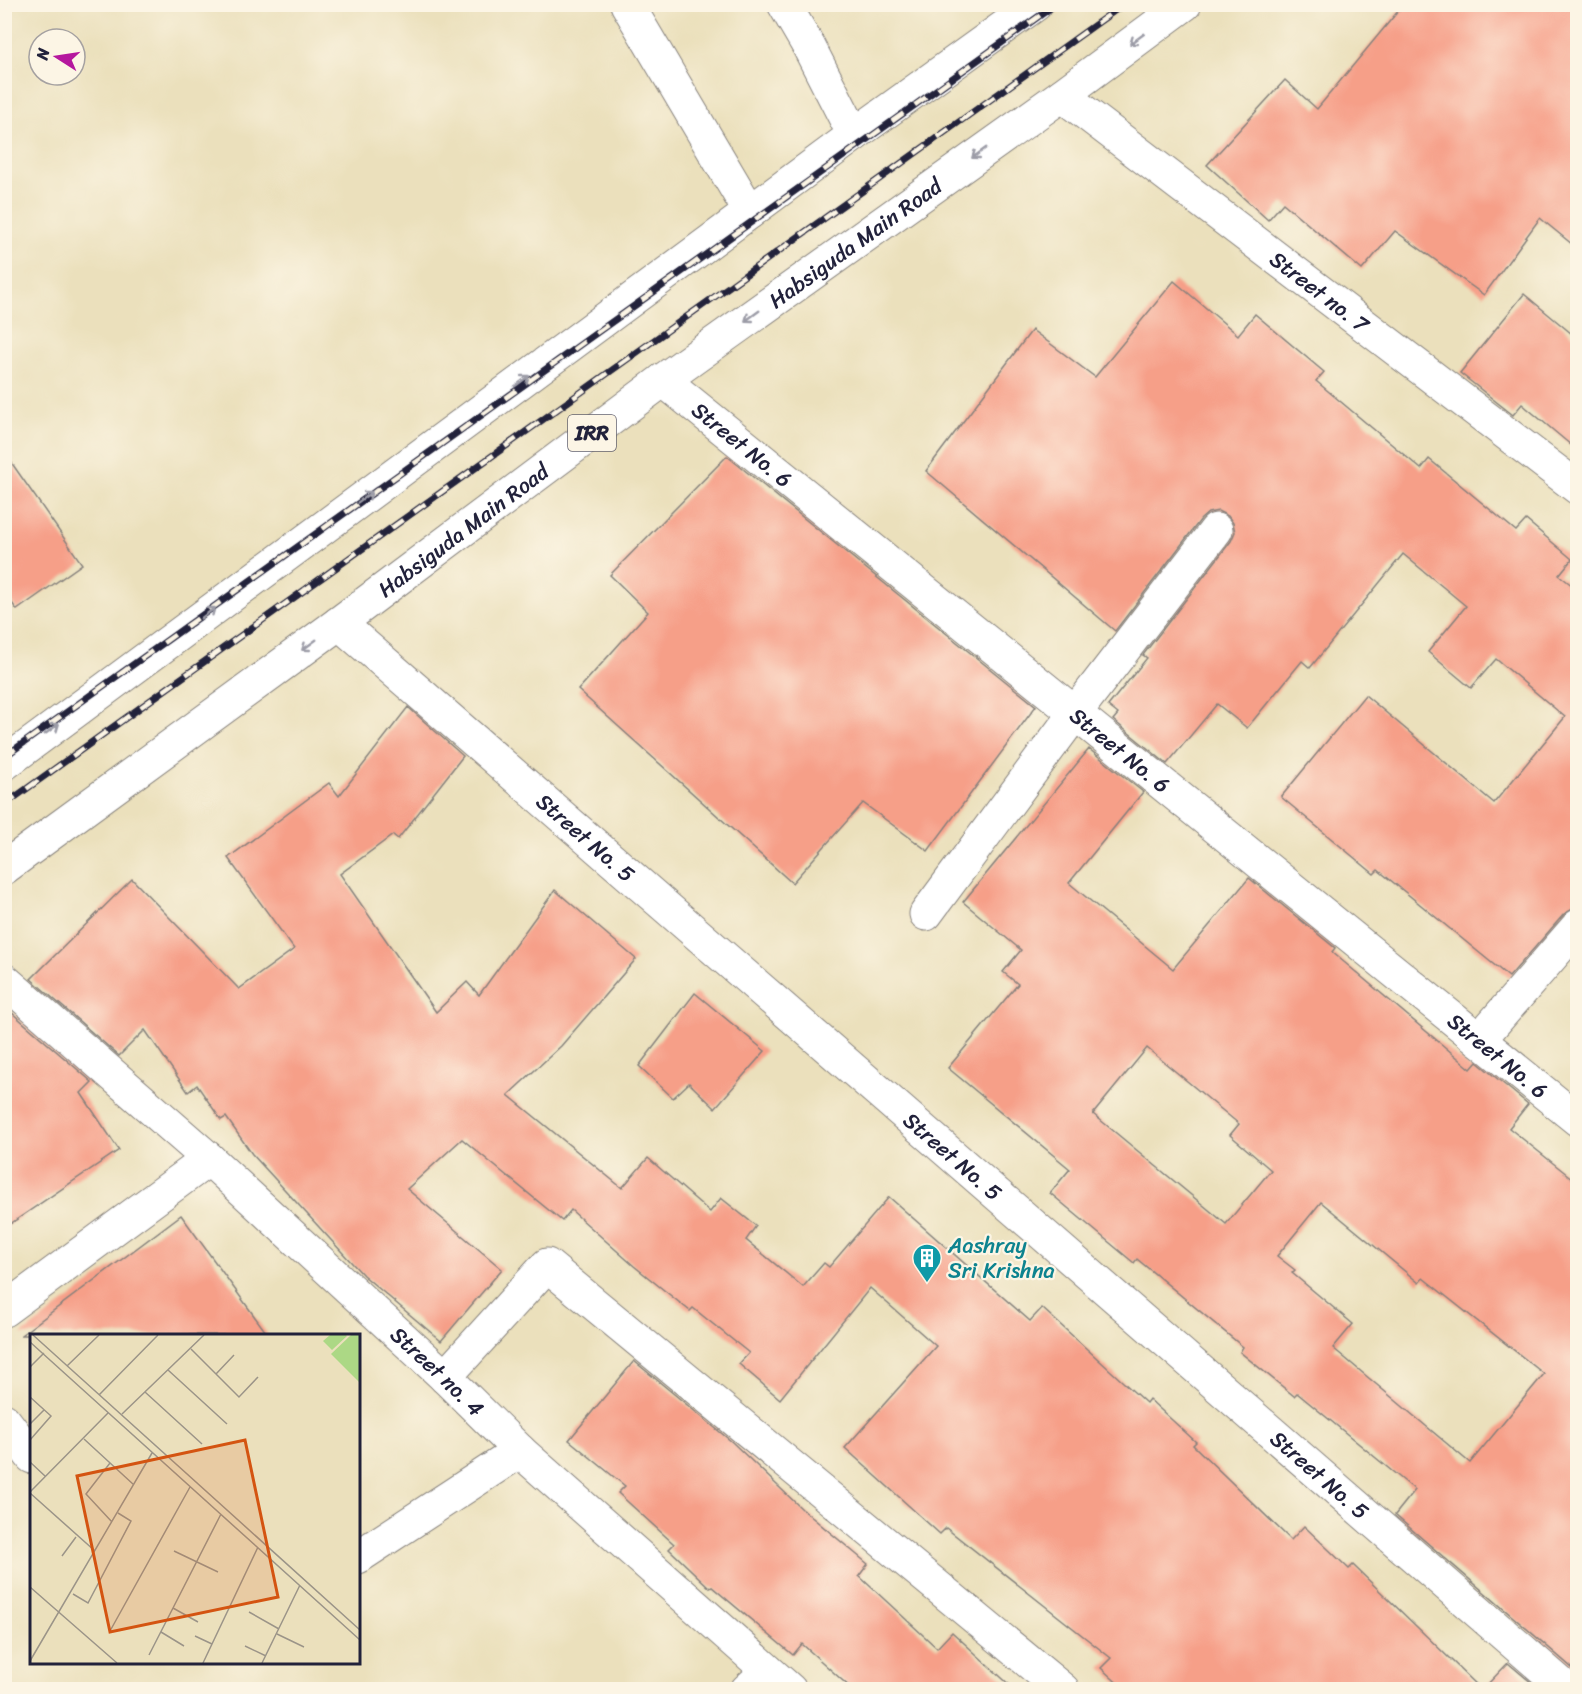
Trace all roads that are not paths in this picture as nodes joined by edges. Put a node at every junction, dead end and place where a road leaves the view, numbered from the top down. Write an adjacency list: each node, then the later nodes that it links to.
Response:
1 (627, 4): 7 (street)
2 (784, 4): 6 (street)
3 (1036, 4): 6 (street)
4 (1185, 4): 5 (street, Habsiguda Main Road / IRR, one-way to 5)
5 (1062, 94): 8 (street, Habsiguda Main Road / IRR, one-way to 8); 9 (street, Street no. 7)
6 (854, 135): 7 (street)
7 (750, 212): 13 (street, one-way to 7)
8 (663, 380): 11 (street, Habsiguda Main Road / IRR); 12 (street, Street No. 6)
9 (1578, 488)
10 (1216, 530): 12 (street)
11 (339, 623): 14 (street, Habsiguda Main Road / IRR, one-way to 14); 29 (street, Street No. 5)
12 (1075, 713): 15 (street); 18 (street, Street No. 6)
13 (4, 764)
14 (4, 868)
15 (926, 914)
16 (1578, 926): 18 (street)
17 (4, 980): 20 (street, Street no. 4)
18 (1479, 1040): 19 (street, Street No. 6)
19 (1578, 1120)
20 (209, 1159): 21 (street); 22 (street, Street no. 4)
21 (4, 1310)
22 (445, 1377): 24 (street, Street no. 4); 28 (street)
23 (4, 1420): 25 (street)
24 (520, 1451): 26 (street); 27 (street, Street no. 4)
25 (30, 1453)
26 (360, 1556)
27 (768, 1683)
28 (1063, 1689)
29 (1568, 1689)

